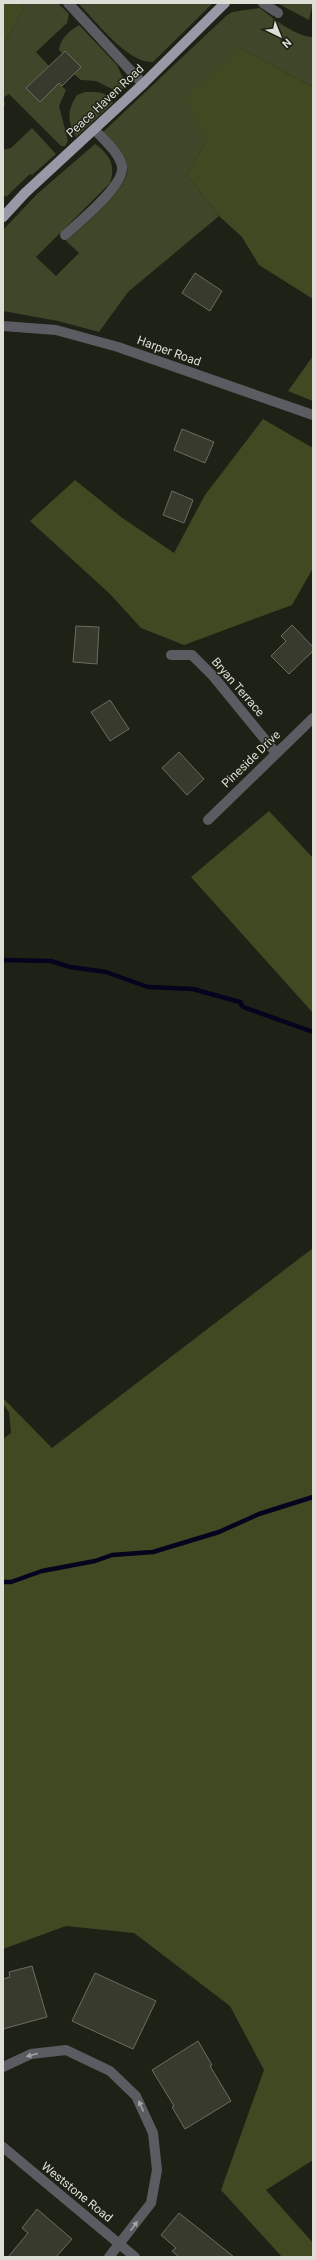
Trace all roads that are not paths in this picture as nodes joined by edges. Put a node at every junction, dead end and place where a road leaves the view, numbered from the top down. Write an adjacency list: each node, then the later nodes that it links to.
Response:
1 (68, 3): 5 (street)
2 (224, 3): 5 (main road, Peace Haven Road)
3 (263, 3): 4 (street)
4 (278, 13)
5 (143, 84): 6 (main road, Peace Haven Road)
6 (94, 129): 7 (main road, Peace Haven Road); 8 (street)
7 (3, 217)
8 (65, 235)
9 (3, 318): 10 (street, Harper Road)
10 (8, 326): 11 (street, Harper Road)
11 (313, 415)
12 (171, 655): 14 (street, Bryan Terrace)
13 (313, 718): 14 (street, Pineside Drive)
14 (276, 753): 15 (street, Pineside Drive)
15 (208, 820)
16 (3, 2067): 18 (street, one-way to 16)
17 (3, 2146): 18 (street, Weststone Road)
18 (120, 2244): 19 (street); 20 (street, Weststone Road)
19 (109, 2257)
20 (135, 2257)

